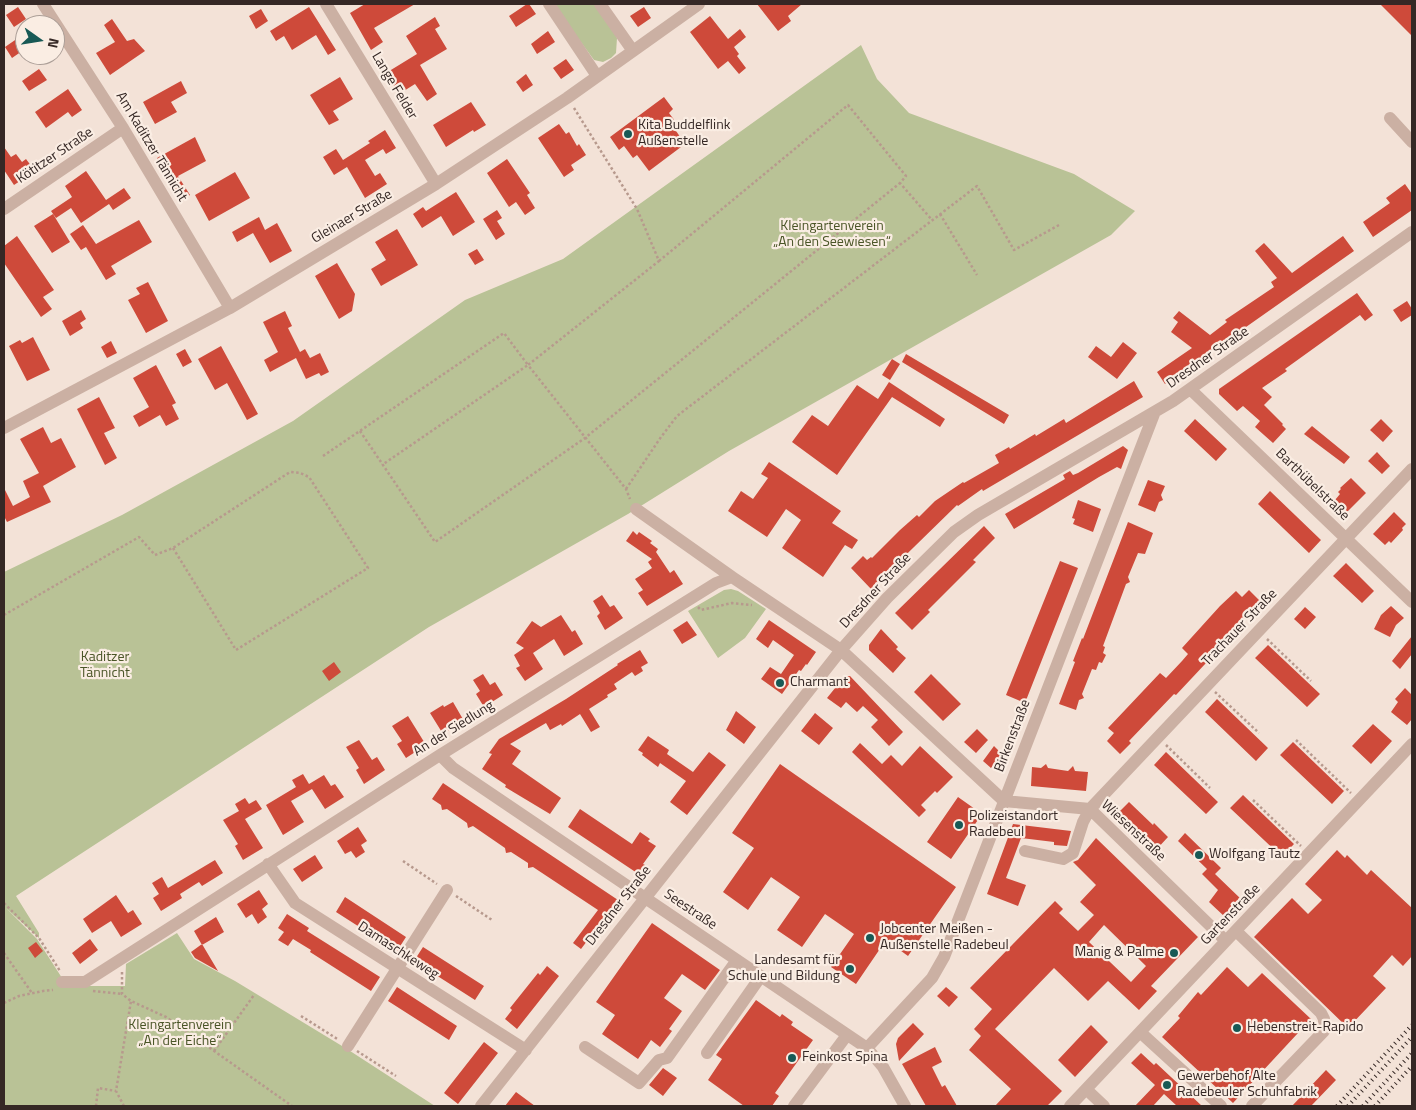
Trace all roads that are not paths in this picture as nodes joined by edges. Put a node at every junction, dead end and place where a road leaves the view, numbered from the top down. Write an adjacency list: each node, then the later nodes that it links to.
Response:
1 (43, 4): 9 (street, Am Kaditzer Tännicht)
2 (326, 4): 11 (street, Lange Felder)
3 (549, 4): 7 (street)
4 (600, 4): 6 (street)
5 (699, 4): 6 (street, Gleinaer Straße)
6 (633, 51): 7 (street, Gleinaer Straße)
7 (597, 76): 11 (street, Gleinaer Straße)
8 (1390, 118): 10 (street)
9 (123, 128): 12 (street, Kötitzer Straße); 14 (street, Am Kaditzer Tännicht)
10 (1412, 142)
11 (436, 184): 14 (street, Gleinaer Straße)
12 (4, 209)
13 (1412, 232): 15 (street, Dresdner Straße)
14 (230, 308): 17 (street, Gleinaer Straße)
15 (1190, 389): 16 (street, Dresdner Straße); 20 (street, Barthübelstraße)
16 (1154, 414): 23 (street, Dresdner Straße); 26 (street, Birkenstraße)
17 (4, 428)
18 (1412, 469): 20 (street, Trachauer Straße)
19 (636, 509): 21 (street)
20 (1346, 538): 22 (street, Barthübelstraße); 27 (street, Trachauer Straße)
21 (732, 577): 23 (street); 25 (street, An der Siedlung)
22 (1412, 602)
23 (841, 650): 26 (street); 31 (street, Dresdner Straße)
24 (1412, 744): 32 (street, Gartenstraße)
25 (440, 755): 29 (street, An der Siedlung); 31 (street, Seestraße)
26 (1004, 801): 27 (street, Wiesenstraße); 42 (street, Birkenstraße)
27 (1090, 809): 28 (street); 33 (street, Wiesenstraße)
28 (1025, 851)
29 (268, 864): 35 (street, Damaschkeweg); 37 (street, An der Siedlung)
30 (447, 890): 35 (street)
31 (645, 897): 34 (street, Seestraße); 43 (street, Dresdner Straße)
32 (1236, 931): 33 (street, Gartenstraße); 52 (street)
33 (1226, 941): 38 (street, Gartenstraße)
34 (737, 960): 36 (street, Seestraße); 41 (street)
35 (397, 969): 40 (street); 43 (street, Damaschkeweg)
36 (761, 976): 39 (street, Seestraße); 44 (street)
37 (65, 982)
38 (1140, 1032): 45 (street, Gartenstraße); 51 (street)
39 (846, 1034): 42 (street, Seestraße); 47 (street)
40 (348, 1046)
41 (585, 1048)
42 (867, 1048): 48 (street, Seestraße)
43 (526, 1050): 46 (street, Dresdner Straße)
44 (707, 1053)
45 (1086, 1089): 49 (street, Gartenstraße); 50 (street)
46 (482, 1105)
47 (794, 1106)
48 (905, 1106)
49 (1070, 1106)
50 (1104, 1106)
51 (1221, 1106)
52 (1252, 1106)

